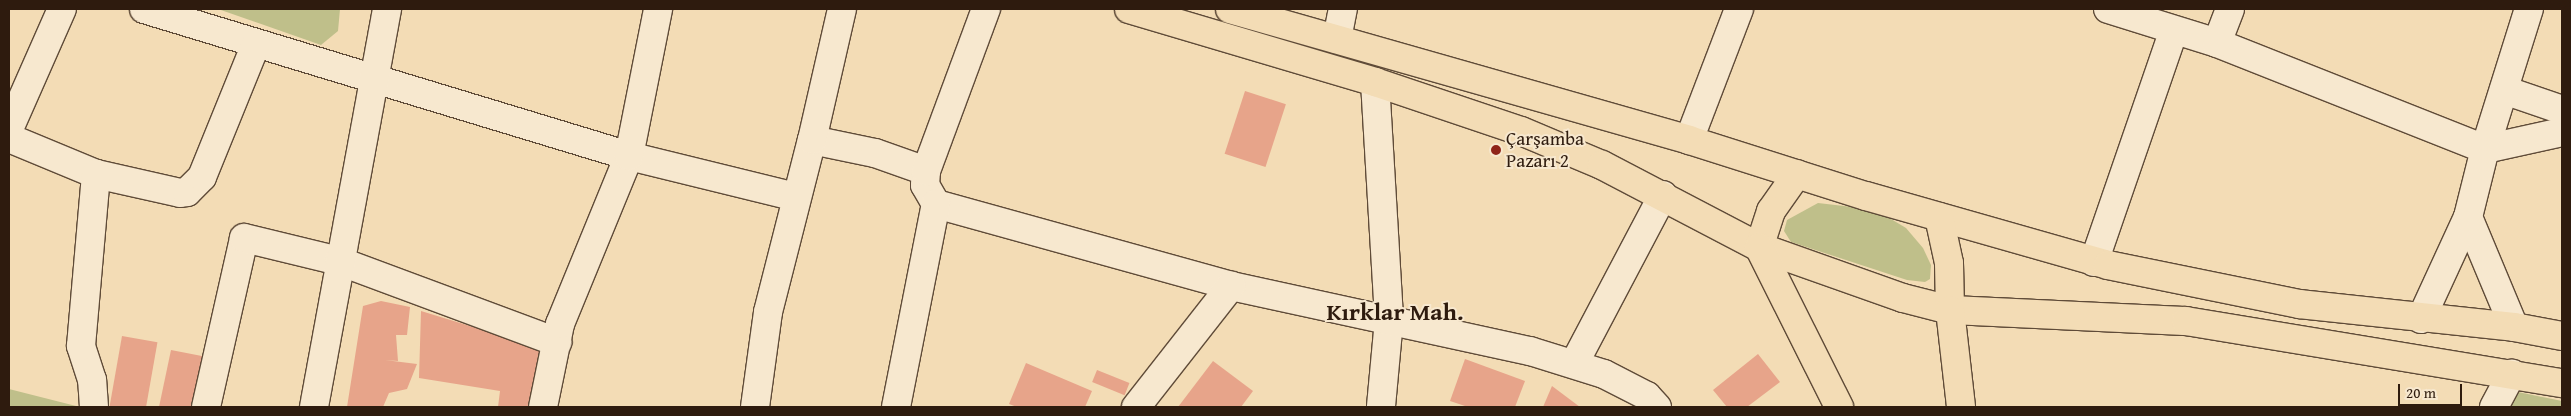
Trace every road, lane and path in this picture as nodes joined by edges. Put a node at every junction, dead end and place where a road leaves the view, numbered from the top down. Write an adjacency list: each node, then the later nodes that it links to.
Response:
1 (62, 9): 22 (street)
2 (144, 9): 16 (street)
3 (387, 9): 18 (street)
4 (658, 9): 28 (street)
5 (842, 9): 25 (street)
6 (986, 9): 29 (street)
7 (1129, 9): 19 (main road)
8 (1230, 9): 15 (main road)
9 (1343, 9): 15 (street)
10 (1739, 9): 26 (street)
11 (2109, 9): 14 (street)
12 (2230, 9): 17 (street)
13 (2529, 9): 20 (street)
14 (2174, 32): 17 (street); 39 (street)
15 (1337, 39): 26 (main road)
16 (256, 44): 18 (street); 30 (street)
17 (2217, 44): 27 (street)
18 (374, 81): 28 (street); 38 (street)
19 (1375, 82): 32 (main road); 43 (street)
20 (2504, 90): 21 (street); 27 (street)
21 (2562, 110)
22 (9, 129)
23 (2562, 132): 27 (street)
24 (9, 138): 30 (street)
25 (812, 140): 29 (street); 33 (street)
26 (1689, 140): 31 (main road)
27 (2485, 148): 36 (street)
28 (629, 156): 33 (street); 46 (street)
29 (926, 171): 34 (street)
30 (96, 174): 50 (street)
31 (1797, 174): 35 (main road); 37 (main road)
32 (1663, 196): 37 (main road); 47 (street)
33 (796, 197): 54 (street)
34 (936, 204): 40 (street); 55 (street)
35 (1939, 217): 39 (main road); 41 (main road)
36 (2468, 217): 42 (street); 44 (street)
37 (1759, 247): 41 (main road); 59 (main road)
38 (339, 261): 46 (street); 51 (street); 52 (street)
39 (2094, 262): 42 (main road)
40 (1231, 286): 43 (street); 56 (street)
41 (1950, 310): 48 (main road); 60 (main road)
42 (2421, 318): 44 (main road)
43 (1389, 320): 47 (street); 57 (street)
44 (2514, 327): 45 (main road)
45 (2562, 336)
46 (557, 342): 53 (street)
47 (1574, 364): 58 (street)
48 (2512, 373): 49 (main road); 61 (street)
49 (2562, 382)
50 (94, 407)
51 (206, 407)
52 (314, 407)
53 (543, 407)
54 (754, 407)
55 (896, 407)
56 (1136, 407)
57 (1381, 407)
58 (1657, 407)
59 (1839, 407)
60 (1961, 407)
61 (2494, 407)

